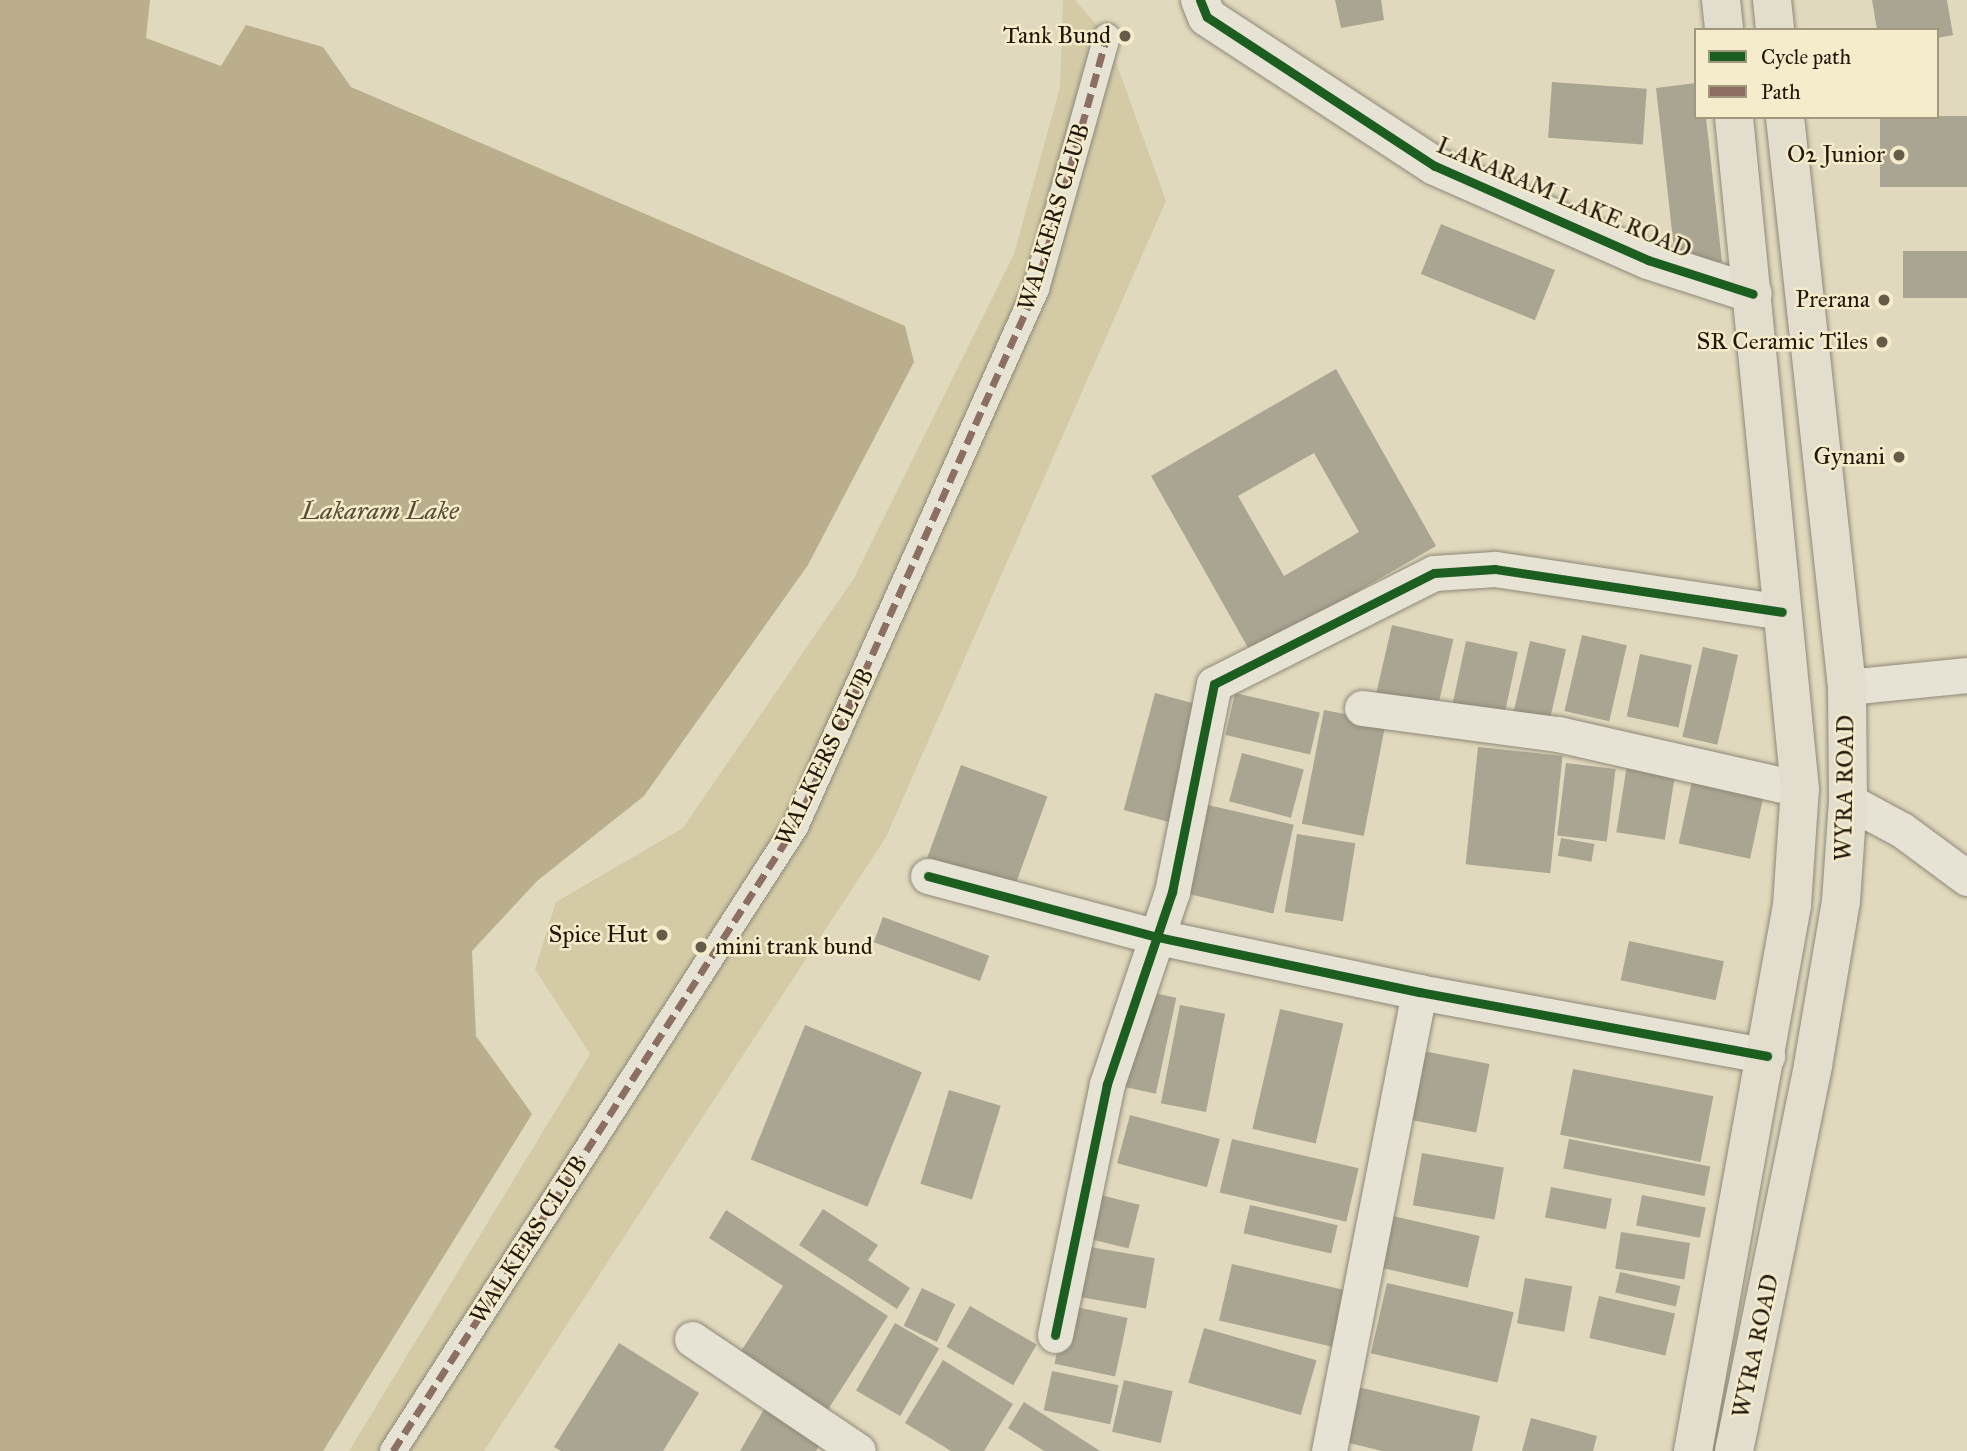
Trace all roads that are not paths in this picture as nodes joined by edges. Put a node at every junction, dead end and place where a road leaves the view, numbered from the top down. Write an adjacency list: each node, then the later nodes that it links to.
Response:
1 (1200, 0): 9 (street, LAKARAM LAKE ROAD)
2 (1720, 0): 4 (main road)
3 (1772, 0): 5 (main road)
4 (1724, 28)
5 (1775, 28)
6 (1107, 37): 23 (street, WALKERS CLUB)
7 (1734, 119): 9 (main road, WYRA ROAD)
8 (1785, 119): 12 (main road, WYRA ROAD)
9 (1753, 294): 10 (main road, WYRA ROAD)
10 (1782, 612): 14 (main road, WYRA ROAD); 18 (street)
11 (1967, 675): 12 (street)
12 (1847, 687): 15 (main road, WYRA ROAD)
13 (1362, 708): 14 (street)
14 (1800, 789): 20 (main road, WYRA ROAD)
15 (1848, 801): 17 (street); 27 (main road, WYRA ROAD)
16 (928, 876): 18 (street)
17 (1967, 878)
18 (1158, 937): 19 (street); 21 (street)
19 (1419, 992): 20 (street); 25 (street)
20 (1767, 1056): 26 (main road, WYRA ROAD)
21 (1055, 1335)
22 (692, 1339): 24 (street)
23 (393, 1451)
24 (858, 1451)
25 (1329, 1451)
26 (1693, 1451)
27 (1734, 1451)

